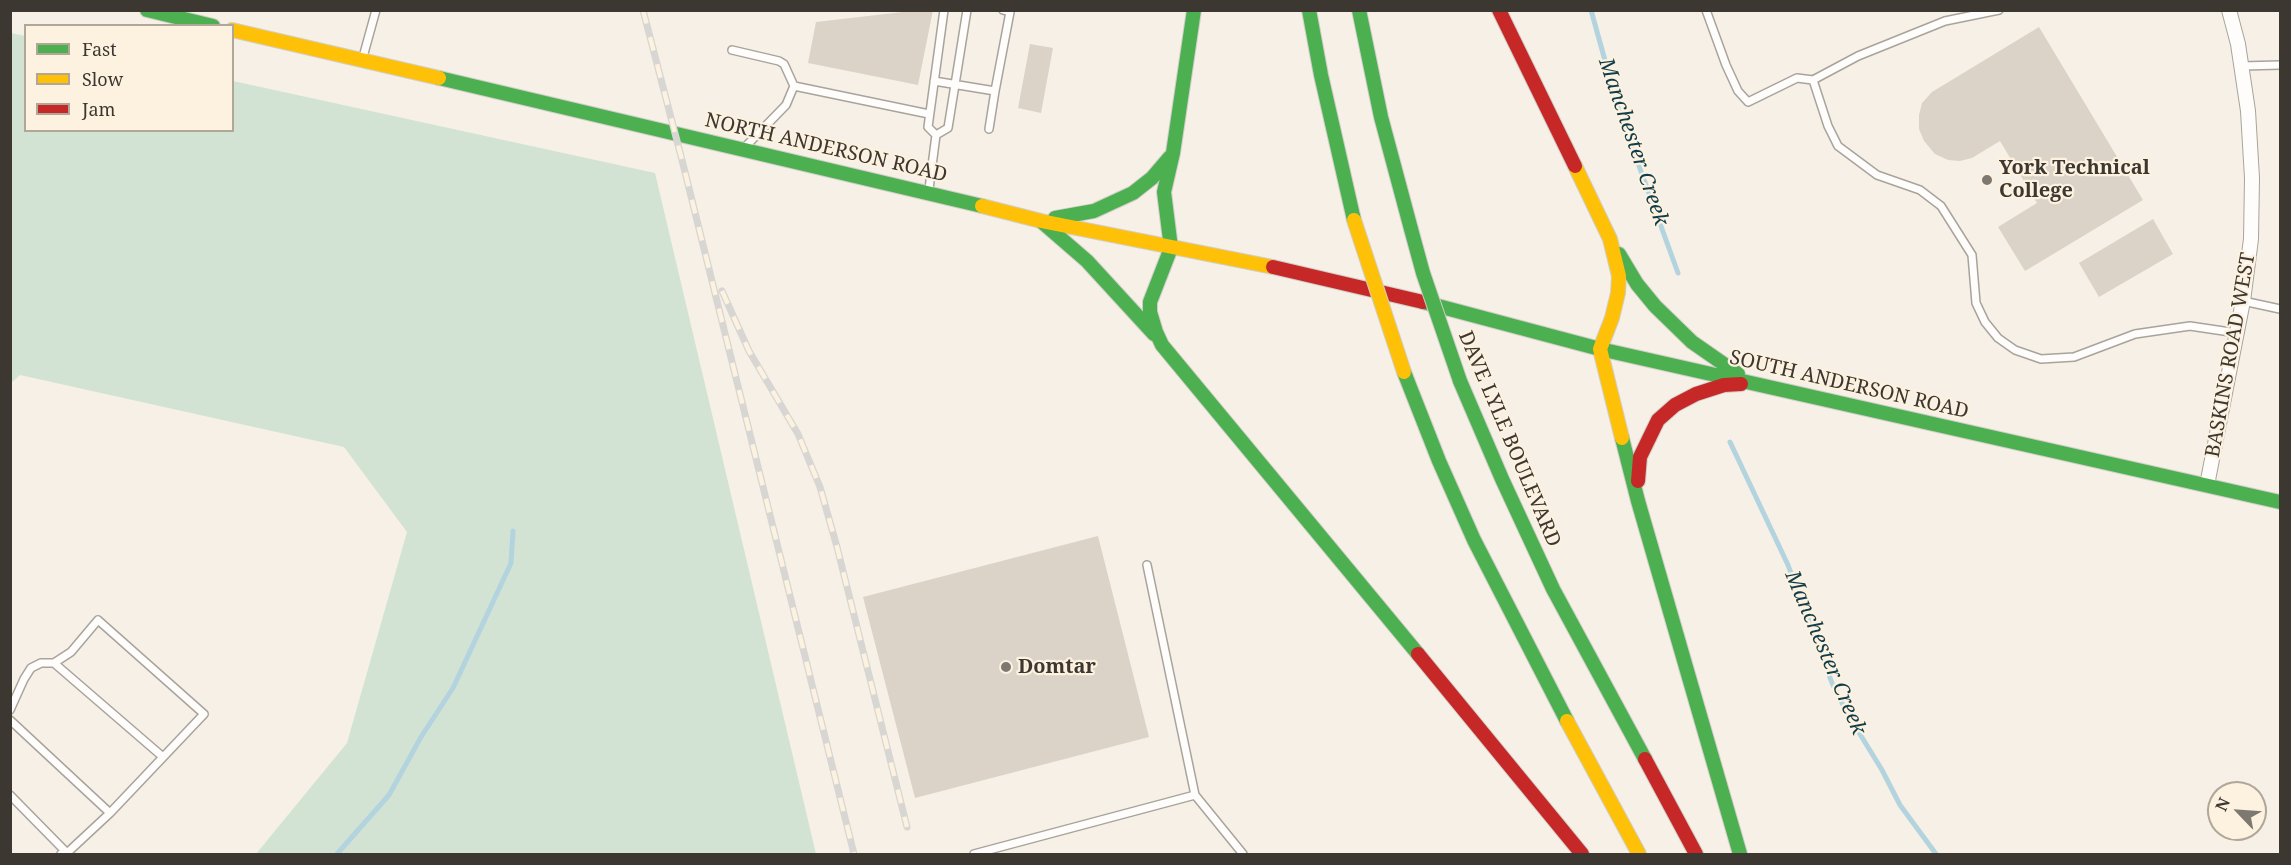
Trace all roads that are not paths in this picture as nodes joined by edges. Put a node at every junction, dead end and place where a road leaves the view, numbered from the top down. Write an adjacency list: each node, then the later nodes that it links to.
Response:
1 (147, 10): 13 (main road)
2 (376, 10): 16 (lane)
3 (944, 10): 20 (lane)
4 (967, 10): 21 (lane)
5 (1003, 10): 23 (lane)
6 (1194, 10): 28 (main road)
7 (1309, 10): 55 (main road, bridge)
8 (1359, 10): 56 (main road, DAVE LYLE BOULEVARD, bridge)
9 (1499, 10): 31 (main road)
10 (1706, 10): 19 (lane)
11 (1999, 10): 19 (lane)
12 (2229, 10): 18 (street, BASKINS ROAD WEST)
13 (205, 24)
14 (234, 30): 16 (main road, NORTH ANDERSON ROAD)
15 (732, 50): 22 (lane)
16 (363, 60): 27 (main road, NORTH ANDERSON ROAD)
17 (2280, 65): 18 (lane)
18 (2242, 66): 34 (street, BASKINS ROAD WEST)
19 (1813, 80): 36 (lane)
20 (934, 81): 21 (lane); 24 (lane)
21 (955, 85): 23 (lane); 26 (lane)
22 (794, 86): 24 (lane); 27 (lane)
23 (995, 91): 25 (lane)
24 (929, 114): 26 (lane)
25 (989, 129)
26 (936, 135): 29 (lane)
27 (744, 148): 29 (main road, NORTH ANDERSON ROAD)
28 (1173, 153): 30 (main road); 32 (main road)
29 (929, 192): 30 (main road, NORTH ANDERSON ROAD)
30 (1041, 221): 32 (main road, NORTH ANDERSON ROAD); 37 (main road)
31 (1610, 239): 38 (main road); 39 (main road)
32 (1171, 248): 33 (main road, NORTH ANDERSON ROAD); 37 (main road)
33 (1411, 299): 38 (main road, SOUTH ANDERSON ROAD)
34 (2243, 301): 35 (lane); 36 (street, BASKINS ROAD WEST)
35 (2280, 309)
36 (2237, 333): 40 (street, BASKINS ROAD WEST)
37 (1162, 345): 54 (main road)
38 (1600, 349): 39 (main road, SOUTH ANDERSON ROAD); 41 (main road)
39 (1752, 382): 40 (main road, SOUTH ANDERSON ROAD); 41 (main road)
40 (2207, 485): 42 (main road, SOUTH ANDERSON ROAD)
41 (1638, 501): 57 (main road)
42 (2280, 502)
43 (1147, 565): 49 (lane)
44 (54, 663): 45 (lane); 47 (lane); 47 (lane)
45 (10, 710)
46 (10, 720): 50 (lane)
47 (163, 757): 50 (lane)
48 (10, 795): 51 (lane)
49 (1195, 795): 52 (lane); 53 (lane)
50 (110, 813): 51 (lane)
51 (64, 854)
52 (974, 855)
53 (1243, 855)
54 (1582, 855)
55 (1639, 855)
56 (1696, 855)
57 (1740, 855)

